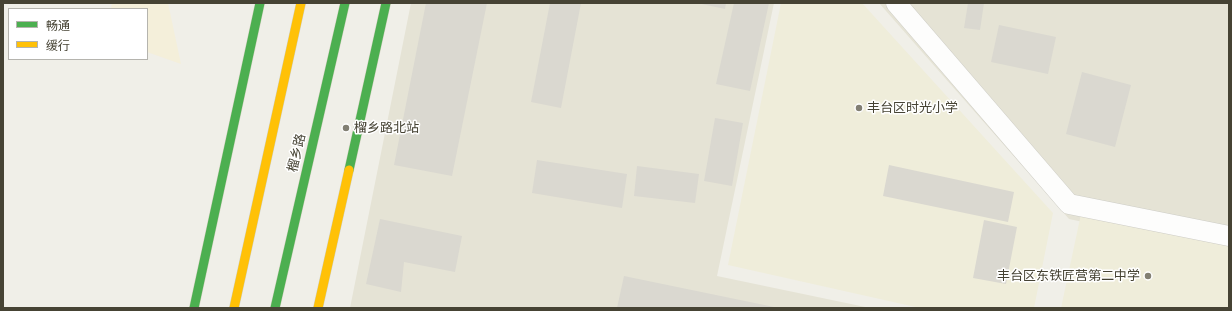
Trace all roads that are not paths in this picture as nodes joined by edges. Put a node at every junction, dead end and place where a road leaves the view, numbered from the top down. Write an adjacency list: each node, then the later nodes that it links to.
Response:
1 (260, 3): 7 (street)
2 (301, 3): 8 (street)
3 (345, 3): 9 (street, 榴乡路)
4 (386, 3): 10 (street)
5 (896, 3): 6 (street)
6 (1229, 236)
7 (194, 308)
8 (234, 308)
9 (275, 308)
10 (318, 308)

